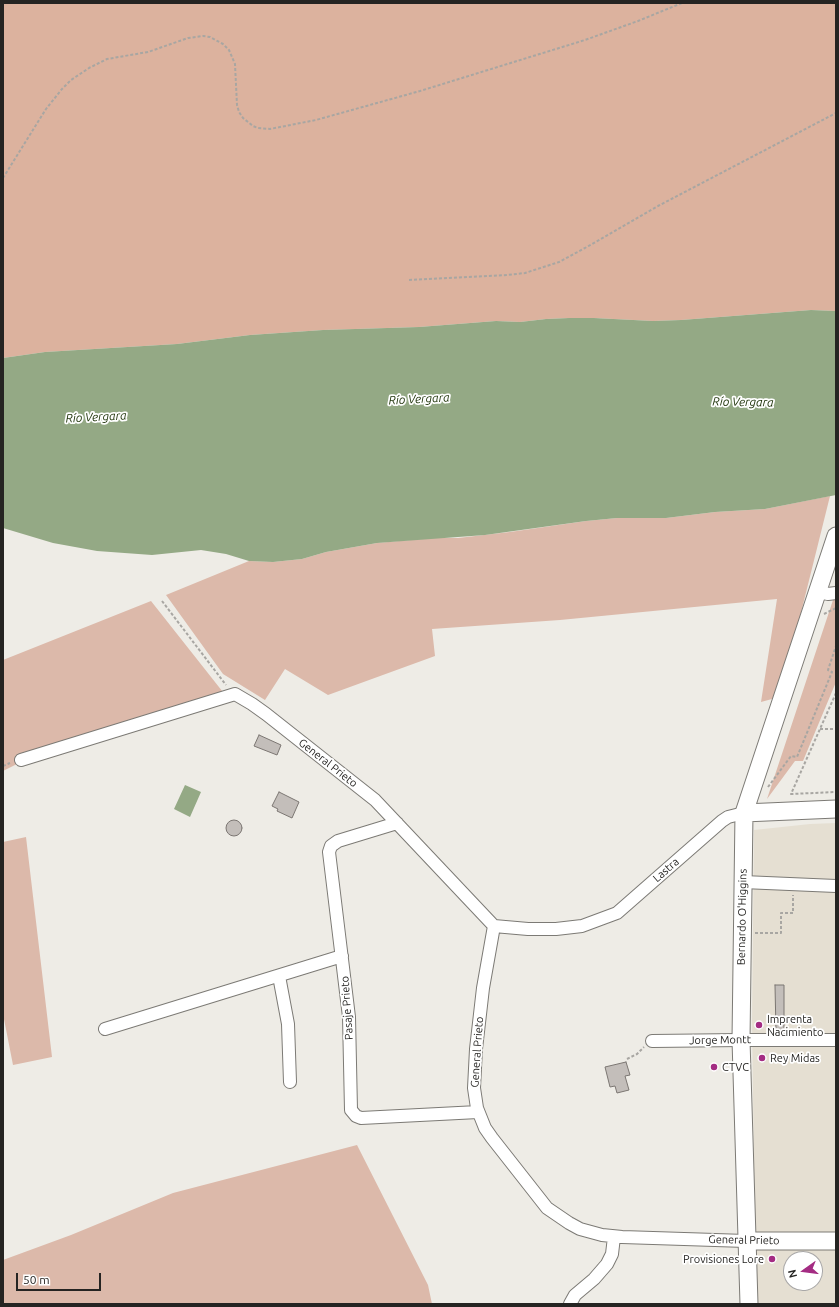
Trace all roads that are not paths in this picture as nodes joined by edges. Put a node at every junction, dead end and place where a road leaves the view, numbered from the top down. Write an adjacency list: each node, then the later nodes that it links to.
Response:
1 (835, 541): 2 (main road, Bernardo O'Higgins)
2 (818, 592): 3 (street); 6 (main road, Bernardo O'Higgins)
3 (836, 593)
4 (21, 760): 7 (street, General Prieto)
5 (836, 809): 6 (main road, Lastra)
6 (744, 813): 8 (main road, Bernardo O'Higgins); 10 (street, Lastra)
7 (397, 823): 10 (street, General Prieto); 11 (street, Pasaje Prieto)
8 (743, 882): 9 (street); 14 (main road, Bernardo O'Higgins)
9 (836, 886)
10 (494, 926): 18 (street, General Prieto)
11 (342, 956): 12 (street); 18 (street, Pasaje Prieto)
12 (279, 976): 13 (street); 17 (street)
13 (105, 1029)
14 (741, 1040): 15 (street, Jorge Montt); 16 (street, Jorge Montt); 20 (main road, Bernardo O'Higgins)
15 (836, 1040)
16 (647, 1045)
17 (290, 1082)
18 (478, 1112): 19 (street, General Prieto)
19 (614, 1237): 20 (street, General Prieto); 22 (street)
20 (746, 1240): 21 (main road, General Prieto); 23 (main road, Bernardo O'Higgins)
21 (836, 1241)
22 (570, 1304)
23 (749, 1304)

